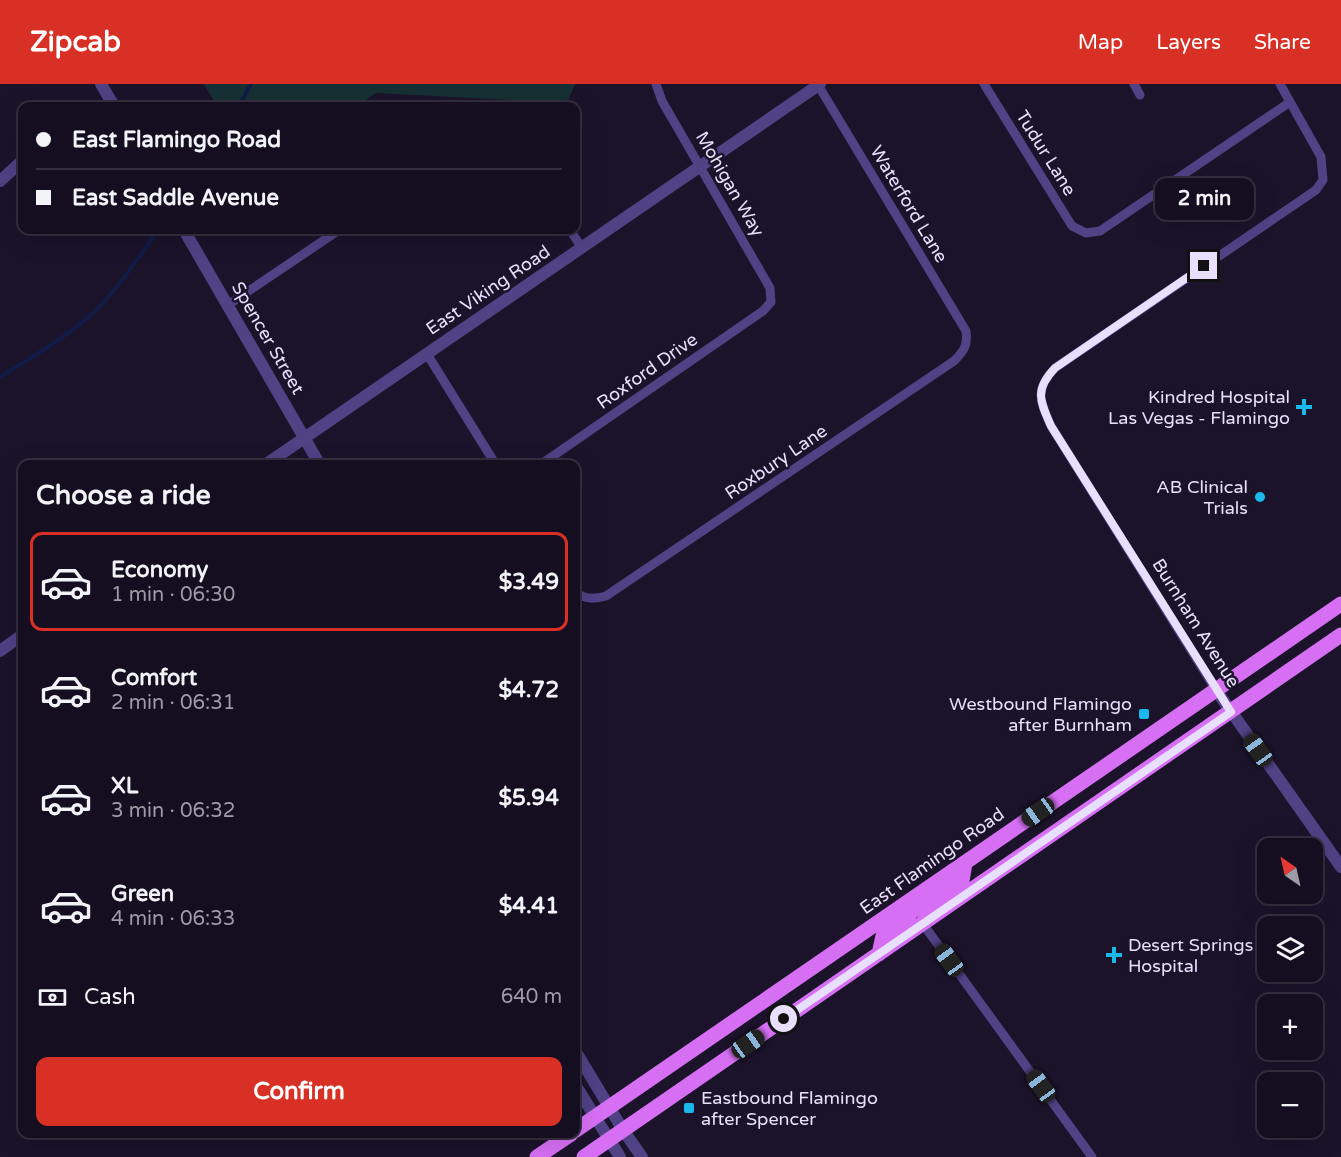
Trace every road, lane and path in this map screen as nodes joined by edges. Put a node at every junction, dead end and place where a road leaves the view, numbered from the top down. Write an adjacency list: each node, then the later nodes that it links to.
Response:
1 (101, 84): 8 (street)
2 (657, 84): 11 (street, Mohigan Way)
3 (984, 84): 9 (street, Tudur Lane)
4 (1134, 84): 7 (street)
5 (1280, 84): 9 (street)
6 (819, 85): 11 (street, East Viking Road); 19 (street, Waterford Lane)
7 (1140, 94)
8 (112, 102)
9 (1290, 102): 31 (street, Burnham Avenue)
10 (18, 164): 12 (street)
11 (701, 166): 16 (street, East Viking Road); 17 (street, Mohigan Way)
12 (0, 181)
13 (186, 234): 18 (street, Spencer Street)
14 (333, 234): 18 (street)
15 (573, 234): 16 (street)
16 (582, 248): 20 (street, East Viking Road)
17 (771, 302): 25 (street, Roxford Drive)
18 (228, 305): 21 (street, Spencer Street)
19 (967, 341): 26 (street, Roxbury Lane)
20 (428, 354): 21 (street, East Viking Road); 24 (street)
21 (305, 438): 22 (street, East Viking Road); 23 (street, Spencer Street)
22 (272, 460)
23 (317, 460)
24 (493, 460)
25 (547, 460)
26 (580, 596)
27 (1341, 604): 31 (main road, East Flamingo Road)
28 (1341, 635): 32 (main road)
29 (18, 638): 30 (street)
30 (0, 651)
31 (1216, 690): 32 (street, Burnham Avenue); 33 (main road, East Flamingo Road)
32 (1231, 712): 34 (street, Burnham Avenue); 36 (main road)
33 (965, 863): 35 (main road, East Flamingo Road); 36 (main road)
34 (1341, 867)
35 (925, 890): 37 (main road); 40 (main road, East Flamingo Road)
36 (923, 924): 37 (main road); 50 (street)
37 (879, 954): 43 (main road)
38 (580, 1059): 40 (street)
39 (580, 1093): 41 (street)
40 (609, 1107): 41 (main road, East Flamingo Road); 43 (street)
41 (594, 1118): 42 (main road, East Flamingo Road); 45 (street)
42 (580, 1127)
43 (623, 1130): 45 (main road); 49 (street)
44 (565, 1138): 46 (main road)
45 (608, 1140): 47 (main road); 48 (street)
46 (537, 1157)
47 (584, 1157)
48 (620, 1157)
49 (642, 1157)
50 (1092, 1157)

